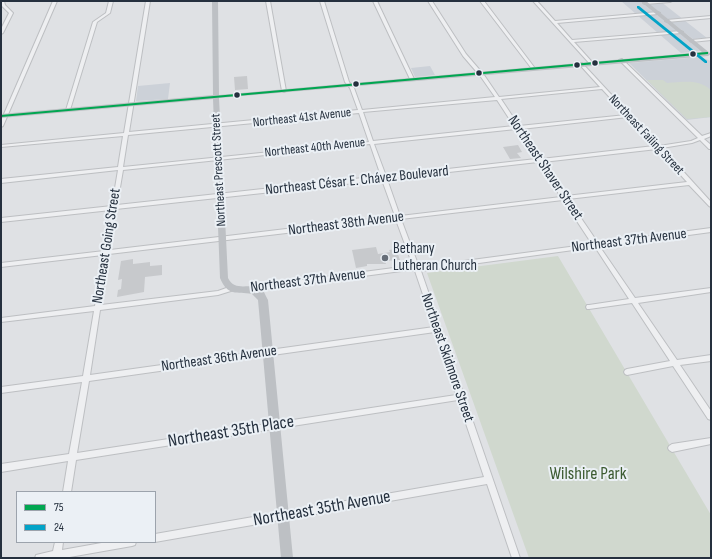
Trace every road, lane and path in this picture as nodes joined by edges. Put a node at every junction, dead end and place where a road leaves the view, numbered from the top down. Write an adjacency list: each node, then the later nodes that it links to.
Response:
1 (2, 1): 19 (street)
2 (56, 1): 38 (street)
3 (111, 1): 36 (street)
4 (148, 1): 35 (street, Northeast Going Street)
5 (215, 1): 33 (street, Northeast Prescott Street)
6 (268, 1): 32 (street)
7 (322, 1): 30 (street, Northeast Skidmore Street)
8 (375, 1): 29 (street)
9 (430, 1): 28 (street, Northeast Shaver Street)
10 (482, 1): 27 (street)
11 (535, 1): 17 (street)
12 (670, 1): 13 (street)
13 (644, 2): 14 (street)
14 (658, 13): 16 (street); 17 (street)
15 (711, 17): 16 (street)
16 (667, 21): 18 (street)
17 (555, 22): 21 (street)
18 (681, 32): 21 (street); 22 (street)
19 (1, 33)
20 (711, 39): 22 (street)
21 (572, 41): 25 (street)
22 (692, 41): 23 (street)
23 (709, 54): 24 (street)
24 (621, 60): 25 (street); 45 (street)
25 (591, 63): 26 (street)
26 (581, 64): 27 (street); 31 (street, Northeast Failing Street)
27 (533, 68): 28 (street)
28 (480, 73): 29 (street); 34 (street, Northeast Shaver Street)
29 (412, 79): 30 (street)
30 (349, 85): 32 (street); 37 (street, Northeast Skidmore Street)
31 (603, 88): 34 (street, Northeast 41st Avenue); 39 (street, Northeast Failing Street)
32 (284, 91): 33 (street)
33 (217, 97): 35 (street); 41 (street, Northeast Prescott Street)
34 (498, 98): 37 (street, Northeast 41st Avenue); 42 (street, Northeast Shaver Street)
35 (131, 105): 36 (street); 44 (street, Northeast Going Street)
36 (68, 110): 38 (street)
37 (361, 112): 41 (street, Northeast 41st Avenue); 46 (street, Northeast Skidmore Street)
38 (3, 116): 40 (street)
39 (629, 116): 42 (street, Northeast 40th Avenue); 48 (street, Northeast Failing Street)
40 (1, 126)
41 (217, 126): 44 (street, Northeast 41st Avenue); 50 (street, Northeast Prescott Street)
42 (517, 127): 46 (street, Northeast 40th Avenue); 51 (street, Northeast Shaver Street)
43 (711, 134): 45 (street, Northeast César E. Chávez Boulevard)
44 (126, 135): 47 (street, Northeast 41st Avenue); 52 (street, Northeast Going Street)
45 (701, 138): 48 (street, Northeast César E. Chávez Boulevard); 49 (street)
46 (372, 142): 50 (street, Northeast 40th Avenue); 53 (street, Northeast Skidmore Street)
47 (1, 146)
48 (658, 147): 51 (street, Northeast César E. Chávez Boulevard); 55 (street, Northeast Failing Street)
49 (711, 148)
50 (219, 158): 52 (street, Northeast 40th Avenue); 56 (street, Northeast Prescott Street)
51 (539, 160): 53 (street, Northeast César E. Chávez Boulevard); 57 (street, Northeast Shaver Street)
52 (120, 168): 54 (street, Northeast 40th Avenue); 59 (street, Northeast Going Street)
53 (384, 178): 56 (street, Northeast César E. Chávez Boulevard); 60 (street, Northeast Skidmore Street)
54 (1, 181)
55 (690, 183): 57 (street, Northeast 38th Avenue); 58 (street, Northeast Failing Street)
56 (220, 196): 59 (street, Northeast César E. Chávez Boulevard); 63 (street, Northeast Prescott Street)
57 (564, 198): 60 (street, Northeast 38th Avenue); 64 (street, Northeast Shaver Street)
58 (711, 205)
59 (114, 208): 61 (street, Northeast César E. Chávez Boulevard); 65 (street, Northeast Going Street)
60 (398, 218): 63 (street, Northeast 38th Avenue); 67 (street, Northeast Skidmore Street)
61 (1, 220)
62 (711, 230): 64 (street, Northeast 37th Avenue)
63 (222, 239): 65 (street, Northeast 38th Avenue); 68 (street, Northeast Prescott Street)
64 (596, 245): 67 (street, Northeast 37th Avenue); 71 (street, Northeast Shaver Street)
65 (106, 253): 66 (street, Northeast 38th Avenue); 73 (street, Northeast Going Street)
66 (1, 265)
67 (417, 269): 69 (street, Northeast 37th Avenue); 75 (street, Northeast Skidmore Street)
68 (232, 288): 69 (street, Northeast 37th Avenue); 73 (street, Northeast 37th Avenue)
69 (256, 290): 76 (street)
70 (711, 290): 71 (street)
71 (633, 301): 72 (street); 78 (street, Northeast Shaver Street)
72 (589, 306)
73 (97, 308): 74 (street, Northeast 37th Avenue); 80 (street, Northeast Going Street)
74 (1, 320)
75 (437, 328): 76 (street, Northeast 36th Avenue); 82 (street, Northeast Skidmore Street)
76 (268, 352): 80 (street, Northeast 36th Avenue); 84 (street)
77 (711, 358): 78 (street)
78 (675, 364): 79 (street); 83 (street, Northeast Shaver Street)
79 (627, 372)
80 (85, 378): 81 (street, Northeast 36th Avenue); 87 (street, Northeast Going Street)
81 (1, 390)
82 (461, 397): 84 (street, Northeast 35th Place); 89 (street, Northeast Skidmore Street)
83 (711, 417)
84 (275, 426): 87 (street, Northeast 35th Place); 91 (street)
85 (711, 441): 86 (street)
86 (672, 448)
87 (72, 457): 88 (street, Northeast 35th Place); 90 (street, Northeast Going Street)
88 (1, 468)
89 (489, 480): 91 (street, Northeast 35th Avenue); 98 (street, Northeast Skidmore Street)
90 (67, 491)
91 (283, 516): 92 (street, Northeast 35th Avenue); 97 (street)
92 (156, 538)
93 (59, 543): 95 (street)
94 (127, 543): 95 (street)
95 (56, 556): 96 (street)
96 (39, 558)
97 (287, 558)
98 (516, 558)

